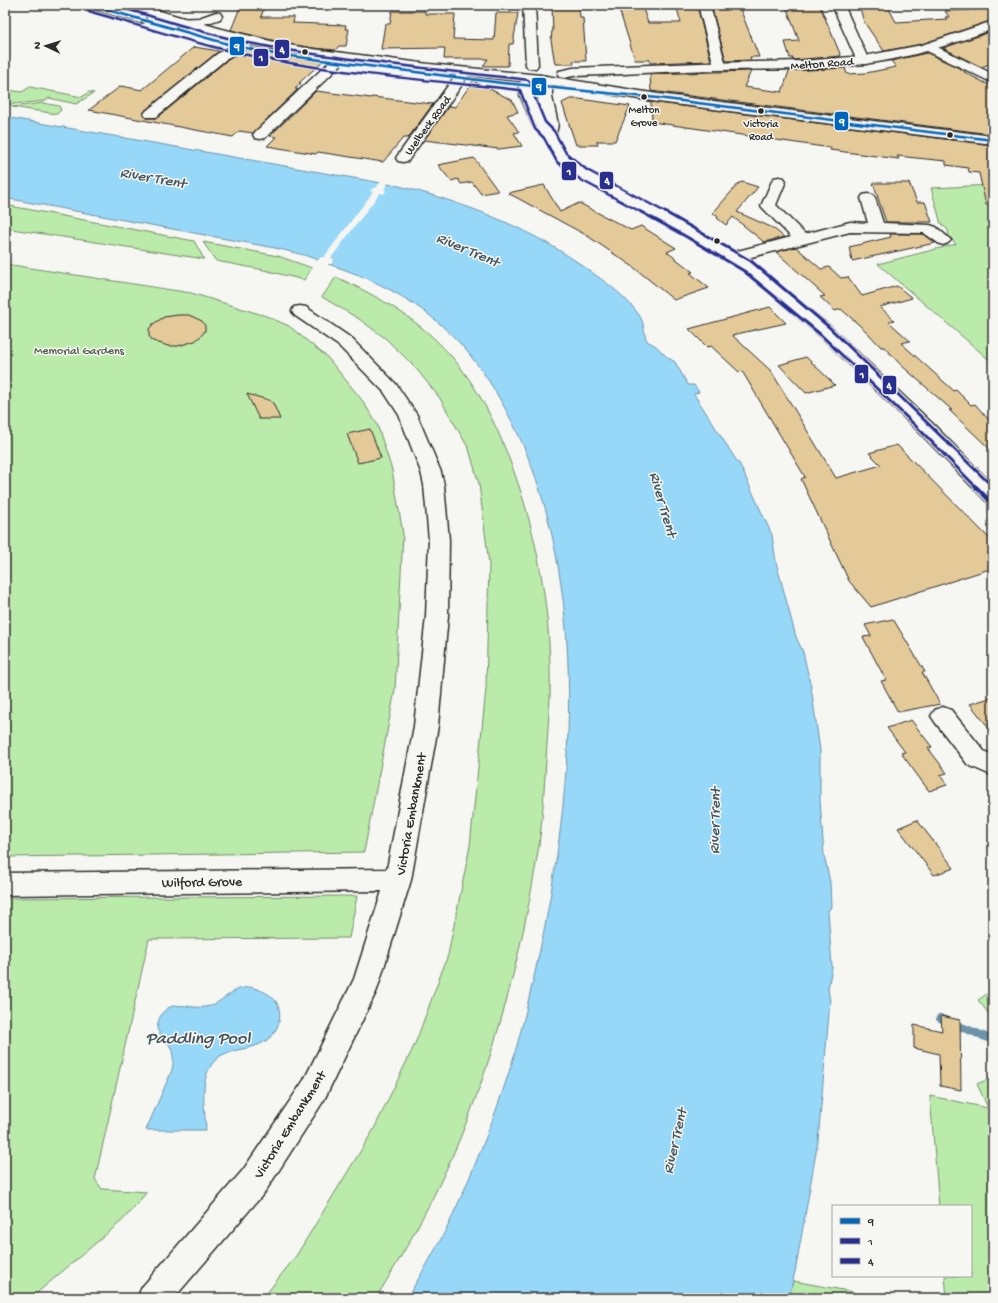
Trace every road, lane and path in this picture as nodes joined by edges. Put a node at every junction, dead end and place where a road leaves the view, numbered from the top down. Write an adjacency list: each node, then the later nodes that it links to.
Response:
1 (90, 5): 10 (main road)
2 (126, 5): 7 (main road)
3 (529, 5): 14 (main road)
4 (838, 5): 13 (main road)
5 (705, 9): 15 (main road)
6 (218, 10): 7 (main road); 9 (main road)
7 (180, 22): 9 (main road)
8 (993, 26): 11 (main road, Melton Road)
9 (218, 32): 10 (main road)
10 (245, 43): 12 (main road); 26 (main road)
11 (929, 47): 13 (main road, Melton Road); 20 (main road)
12 (339, 60): 19 (main road); 28 (main road)
13 (863, 60): 15 (main road, Melton Road)
14 (532, 65)
15 (720, 66): 16 (main road, Melton Road)
16 (647, 70): 17 (main road, Melton Road); 21 (main road, Melton Road); 24 (main road)
17 (573, 72): 18 (main road); 22 (main road, Melton Road)
18 (483, 73): 19 (main road); 22 (main road)
19 (463, 75): 23 (main road); 30 (main road, Welbeck Road)
20 (993, 79)
21 (559, 82): 22 (main road, Melton Road); 24 (main road)
22 (543, 83): 23 (main road); 25 (main road); 27 (main road)
23 (524, 86): 27 (main road)
24 (634, 95): 25 (main road)
25 (658, 98): 29 (main road)
26 (151, 114)
27 (549, 134): 36 (main road)
28 (260, 135)
29 (993, 140)
30 (403, 158)
31 (779, 181): 34 (main road)
32 (868, 198): 33 (main road)
33 (877, 227): 34 (main road); 35 (main road)
34 (802, 239): 36 (main road)
35 (943, 240)
36 (732, 257): 38 (main road)
37 (300, 311): 41 (main road, Victoria Embankment)
38 (993, 496)
39 (943, 716): 40 (main road)
40 (993, 766)
41 (398, 880): 42 (main road, Wilford Grove); 43 (main road, Victoria Embankment)
42 (5, 884)
43 (153, 1298)

